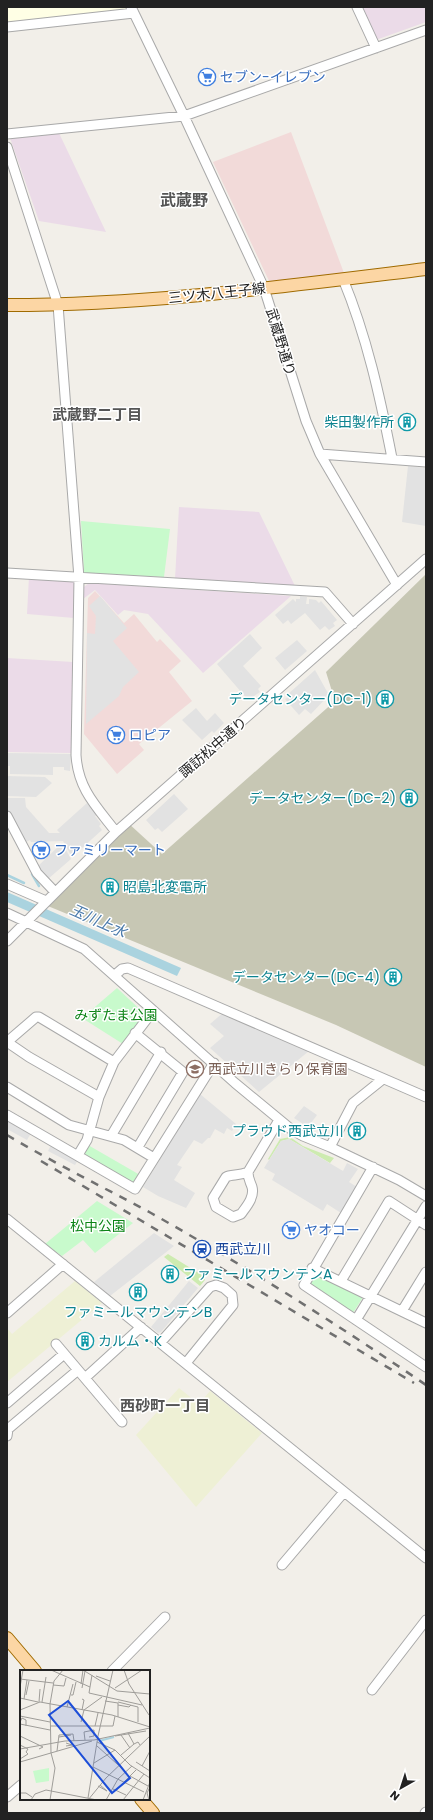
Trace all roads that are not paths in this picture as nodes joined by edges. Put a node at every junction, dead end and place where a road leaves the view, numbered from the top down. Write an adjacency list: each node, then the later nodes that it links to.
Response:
1 (357, 7): 5 (street)
2 (132, 10): 3 (street); 6 (street, 武蔵野通り)
3 (7, 27)
4 (426, 30): 5 (street)
5 (376, 48): 6 (street)
6 (184, 116): 7 (street); 11 (street, 武蔵野通り)
7 (7, 134)
8 (7, 147): 13 (street)
9 (426, 269): 10 (main road, 三ツ木八王子線)
10 (343, 279): 11 (main road, 三ツ木八王子線); 15 (street)
11 (264, 288): 13 (main road, 三ツ木八王子線); 14 (street, 武蔵野通り)
12 (7, 305): 13 (main road, 三ツ木八王子線)
13 (58, 305): 19 (street)
14 (320, 454): 15 (street); 20 (street, 武蔵野通り)
15 (392, 458): 16 (street)
16 (426, 462)
17 (426, 559): 20 (street, 諏訪松中通り)
18 (7, 573): 19 (street)
19 (79, 578): 21 (street); 23 (street)
20 (397, 585): 21 (street, 諏訪松中通り)
21 (353, 624): 23 (street, 諏訪松中通り)
22 (7, 816): 25 (street)
23 (116, 832): 25 (street, 諏訪松中通り)
24 (7, 884): 26 (street)
25 (55, 892): 26 (street, 諏訪松中通り)
26 (44, 904): 28 (street, 諏訪松中通り)
27 (7, 913): 28 (street)
28 (30, 918): 29 (street, 諏訪松中通り); 30 (street)
29 (7, 941)
30 (115, 975): 31 (street); 37 (street)
31 (153, 1011): 32 (street); 36 (street)
32 (135, 1033): 34 (street); 35 (street)
33 (7, 1042): 35 (street); 39 (street)
34 (161, 1052): 44 (street); 45 (street)
35 (114, 1062): 39 (street)
36 (214, 1063): 42 (street); 48 (street)
37 (383, 1079): 40 (street); 46 (street)
38 (7, 1087): 43 (street)
39 (99, 1097): 43 (street)
40 (426, 1097)
41 (7, 1115): 47 (street)
42 (279, 1120): 46 (street); 50 (street)
43 (90, 1130): 44 (street); 47 (street)
44 (111, 1136): 45 (street)
45 (138, 1147): 48 (street)
46 (330, 1147): 49 (street)
47 (78, 1155): 48 (street)
48 (154, 1158)
49 (373, 1167): 51 (street); 57 (street)
50 (246, 1176): 50 (street)
51 (426, 1196)
52 (426, 1206): 54 (street)
53 (7, 1219): 56 (street)
54 (418, 1219): 55 (street); 59 (street); 60 (street)
55 (426, 1225)
56 (63, 1264): 62 (street); 66 (street)
57 (312, 1268): 59 (street); 64 (street)
58 (426, 1272): 63 (street)
59 (341, 1281): 60 (street)
60 (371, 1296): 63 (street); 64 (street)
61 (7, 1300): 62 (street)
62 (10, 1310)
63 (402, 1311): 65 (street)
64 (356, 1320): 71 (street)
65 (426, 1323)
66 (141, 1327): 67 (street); 73 (street)
67 (160, 1342): 70 (street); 70 (street)
68 (56, 1344): 69 (street)
69 (64, 1354): 72 (street); 74 (street)
70 (186, 1363): 77 (street)
71 (426, 1367)
72 (78, 1370): 73 (street); 76 (street)
73 (85, 1378): 75 (street)
74 (7, 1403)
75 (122, 1422)
76 (7, 1436)
77 (344, 1492): 78 (street); 79 (street)
78 (426, 1558)
79 (282, 1565)
80 (165, 1617): 84 (street)
81 (426, 1620): 85 (street)
82 (7, 1638): 83 (main road)
83 (34, 1670)
84 (113, 1670)
85 (372, 1690)
86 (20, 1786): 87 (street)
87 (7, 1797)
88 (142, 1800): 89 (main road)
89 (153, 1813)

